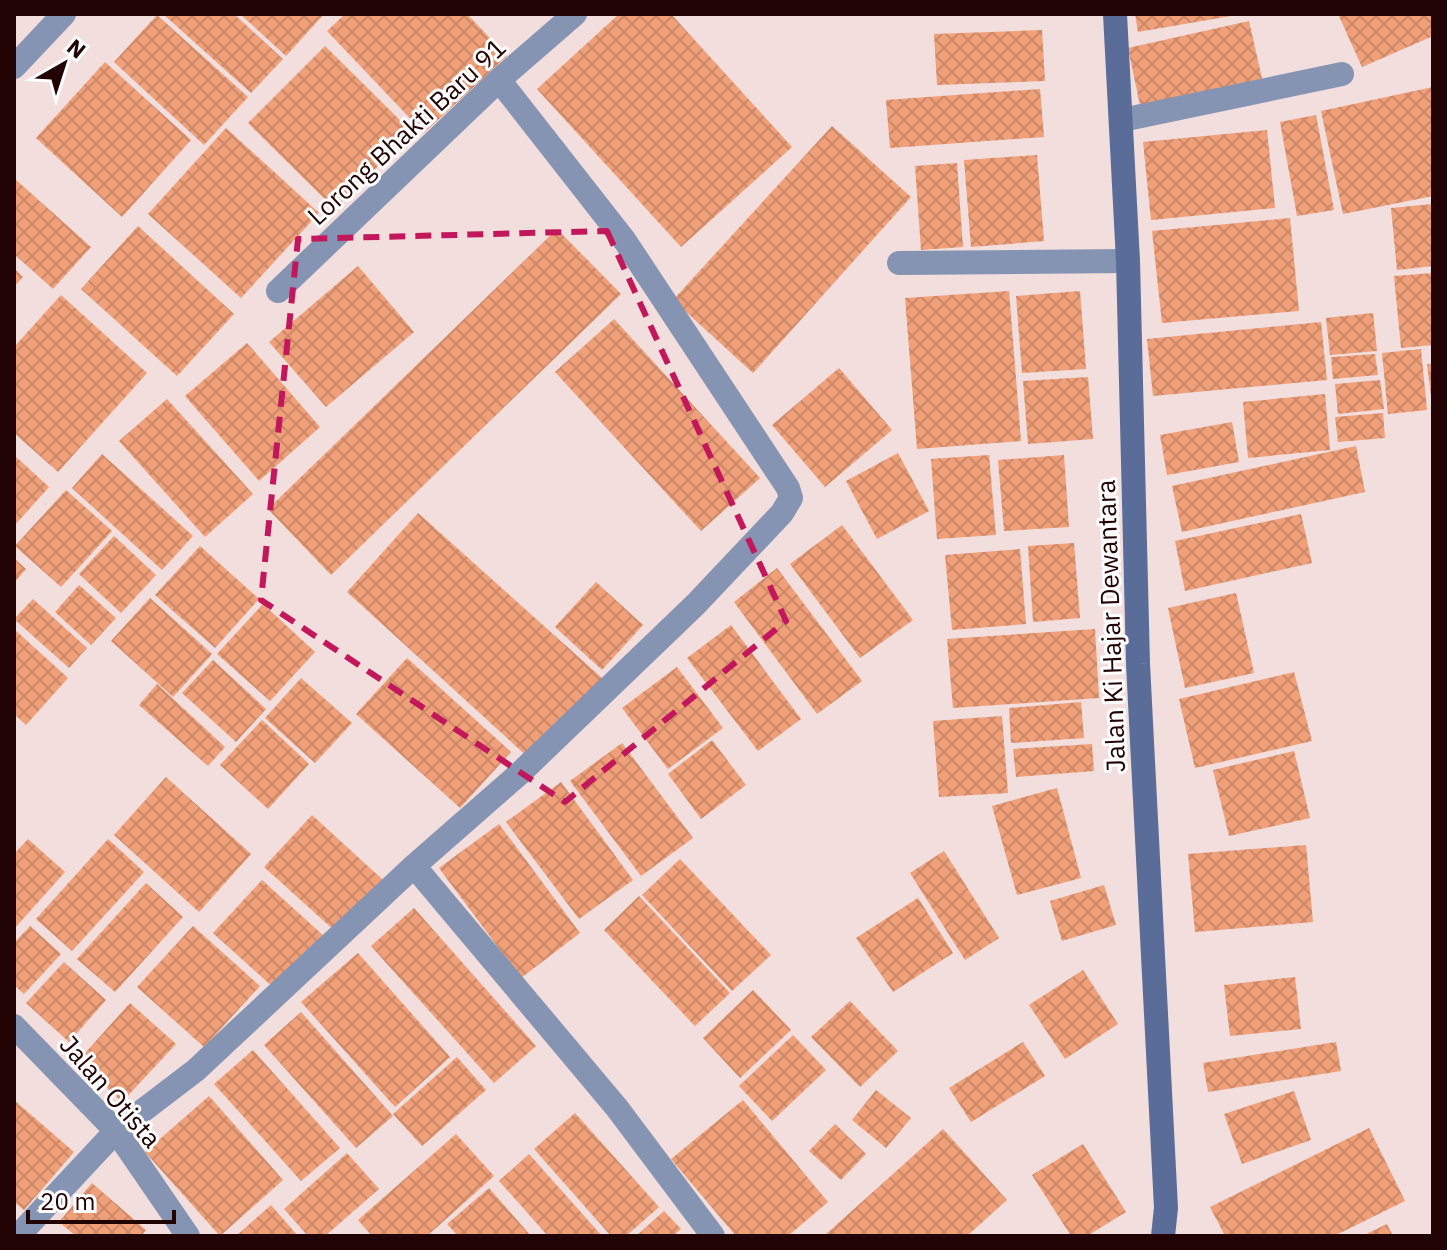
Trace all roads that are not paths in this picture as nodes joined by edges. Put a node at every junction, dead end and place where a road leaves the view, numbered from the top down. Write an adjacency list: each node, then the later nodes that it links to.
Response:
1 (64, 14): 4 (street)
2 (575, 14): 6 (street, Lorong Bhakti Baru 91)
3 (1115, 14): 7 (street, Jalan Ki Hajar Dewantara)
4 (14, 67)
5 (1342, 74): 7 (street)
6 (499, 80): 10 (street, Lorong Bhakti Baru 91); 11 (street)
7 (1122, 120): 8 (street, Jalan Ki Hajar Dewantara)
8 (1128, 261): 9 (street); 17 (street, Jalan Ki Hajar Dewantara)
9 (899, 263)
10 (278, 291)
11 (414, 866): 13 (street); 16 (street)
12 (14, 1026): 13 (street, Jalan Otista)
13 (116, 1131): 14 (street); 15 (street, Jalan Otista)
14 (18, 1236)
15 (188, 1236)
16 (713, 1236)
17 (1163, 1236)

